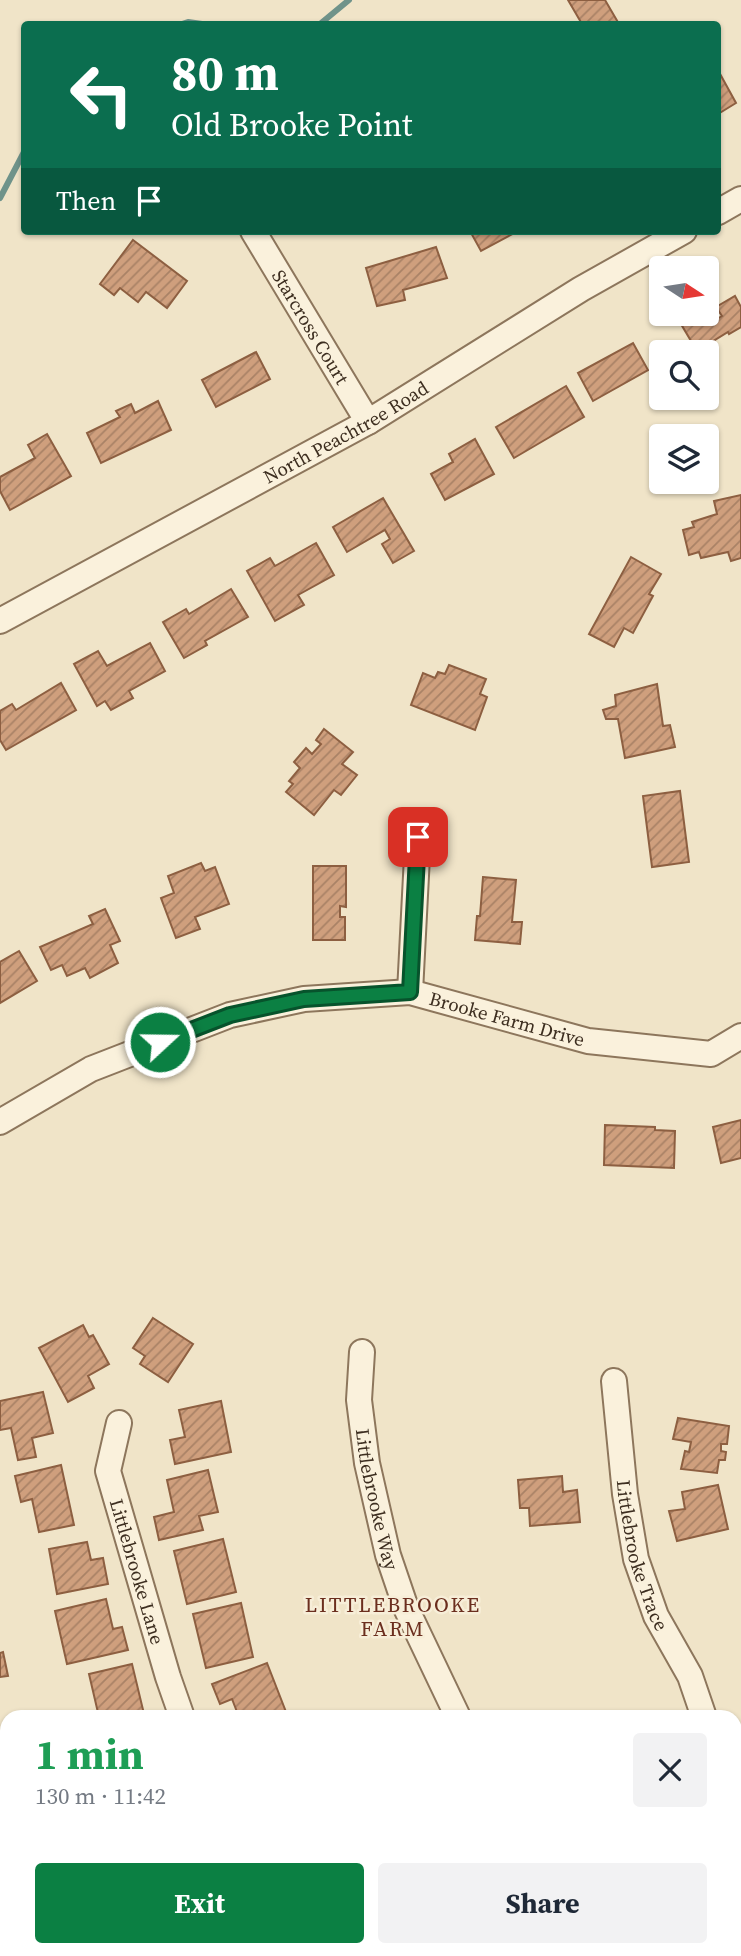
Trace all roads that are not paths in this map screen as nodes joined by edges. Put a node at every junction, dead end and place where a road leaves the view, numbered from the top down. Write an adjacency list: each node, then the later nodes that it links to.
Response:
1 (741, 199): 2 (street)
2 (721, 210)
3 (255, 235): 5 (street, Starcross Court)
4 (677, 235): 5 (street, North Peachtree Road)
5 (368, 422): 6 (street, North Peachtree Road)
6 (0, 621)
7 (418, 837): 8 (street)
8 (410, 992): 9 (street, Brooke Farm Drive); 10 (street, Brooke Farm Drive)
9 (741, 1036)
10 (0, 1122)
11 (362, 1352): 15 (street, Littlebrooke Way)
12 (614, 1381): 16 (street, Littlebrooke Trace)
13 (119, 1423): 14 (street, Littlebrooke Lane)
14 (180, 1710)
15 (455, 1710)
16 (702, 1710)

